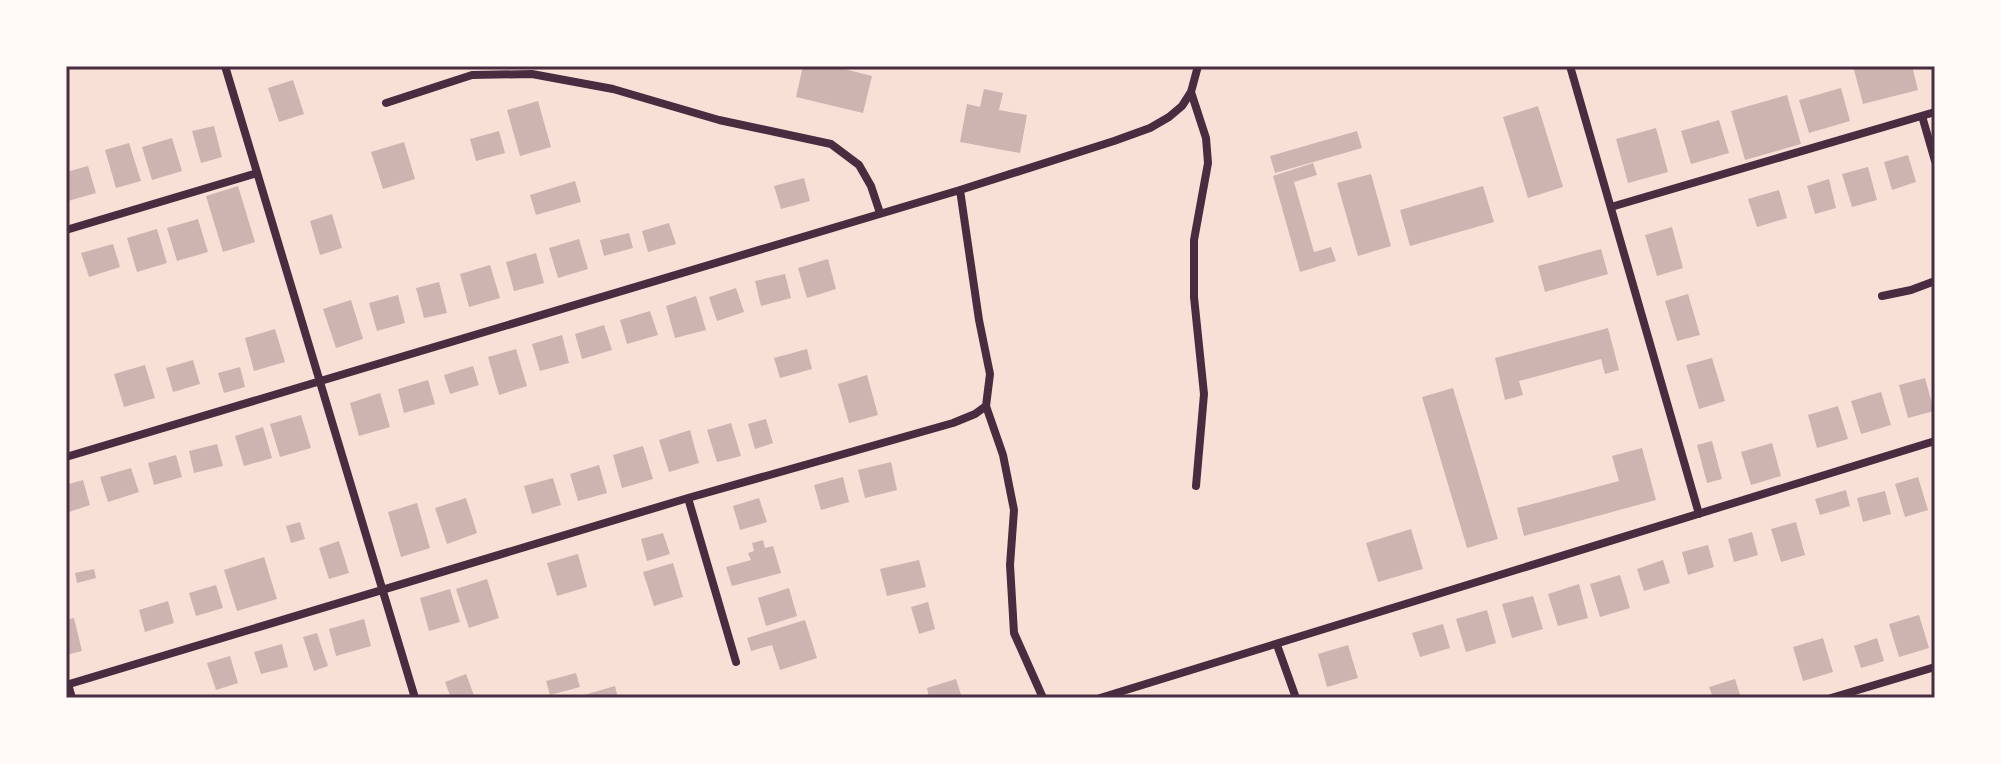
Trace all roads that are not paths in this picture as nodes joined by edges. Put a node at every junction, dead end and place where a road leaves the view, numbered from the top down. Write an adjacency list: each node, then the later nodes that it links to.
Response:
1 (225, 66): 9 (street)
2 (1198, 66): 4 (street)
3 (1570, 66): 11 (street)
4 (1191, 92): 10 (street); 20 (street)
5 (386, 103): 12 (street)
6 (1935, 112): 7 (street)
7 (1922, 116): 8 (street); 11 (street)
8 (1935, 161)
9 (257, 173): 13 (street); 16 (street)
10 (960, 190): 12 (street); 17 (street)
11 (1611, 207): 22 (street)
12 (880, 213): 16 (street)
13 (66, 230)
14 (1935, 281): 15 (street)
15 (1882, 296)
16 (321, 382): 19 (street); 23 (street)
17 (986, 406): 21 (street); 30 (street)
18 (1935, 441): 22 (street)
19 (66, 457)
20 (1196, 486)
21 (688, 498): 23 (street); 25 (street)
22 (1699, 514): 24 (street)
23 (382, 589): 27 (street); 29 (street)
24 (1277, 645): 31 (street); 32 (street)
25 (736, 662)
26 (1935, 667): 33 (street)
27 (67, 684): 28 (street)
28 (72, 698)
29 (415, 698)
30 (1043, 698)
31 (1100, 698)
32 (1296, 698)
33 (1831, 698)

